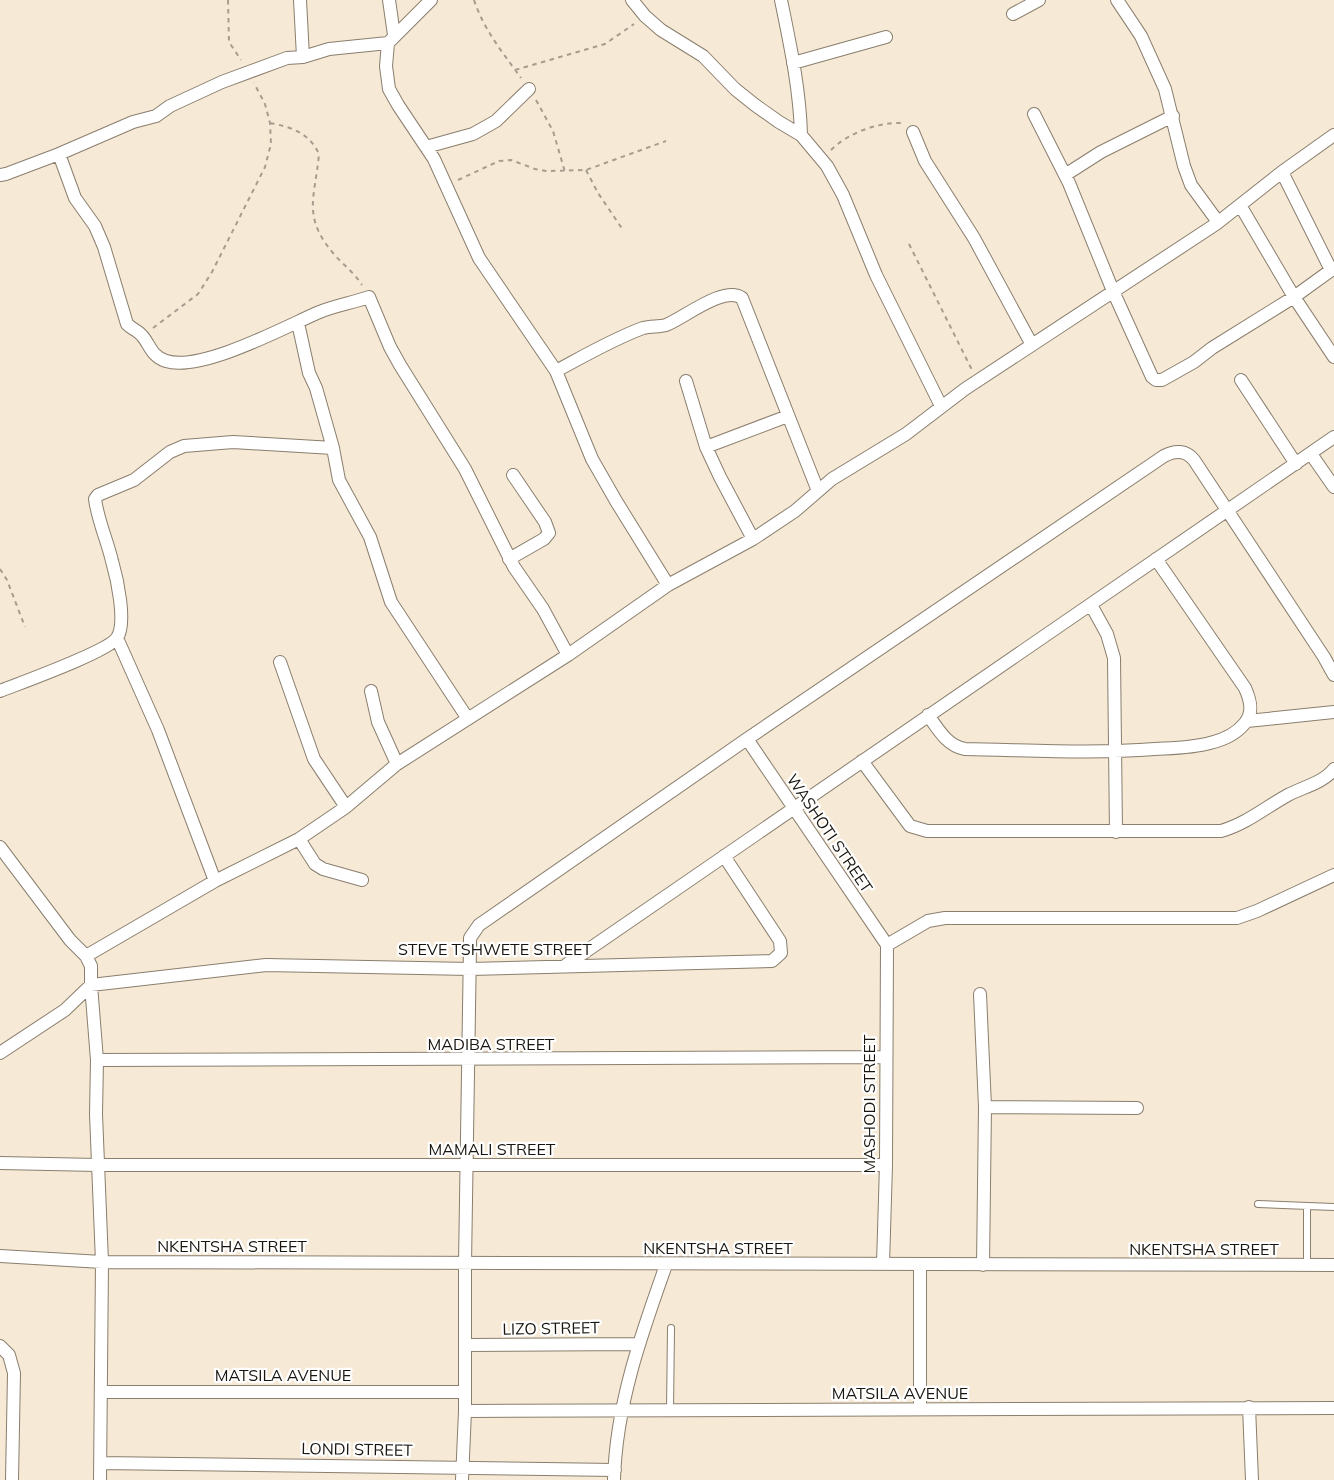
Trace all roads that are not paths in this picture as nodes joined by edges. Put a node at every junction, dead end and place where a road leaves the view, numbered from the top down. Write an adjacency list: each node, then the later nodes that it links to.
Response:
1 (300, 0): 11 (street)
2 (389, 0): 10 (street)
3 (431, 0): 10 (street)
4 (632, 0): 17 (street)
5 (782, 0): 12 (street)
6 (1040, 0): 8 (street)
7 (1117, 0): 15 (street)
8 (1013, 14)
9 (886, 37): 12 (street)
10 (391, 39): 11 (street); 19 (street)
11 (303, 57): 20 (street)
12 (793, 63): 17 (street)
13 (529, 89): 19 (street)
14 (1034, 114): 23 (street)
15 (1173, 116): 23 (street); 25 (street)
16 (913, 132): 31 (street)
17 (801, 135): 36 (street)
18 (1334, 135): 21 (street)
19 (426, 147): 33 (street)
20 (59, 154): 22 (street); 29 (street)
21 (1282, 172): 24 (street); 26 (street)
22 (0, 175)
23 (1065, 175): 27 (street)
24 (1240, 205): 25 (street); 28 (street)
25 (1218, 222): 27 (street)
26 (1332, 269): 28 (street)
27 (1113, 291): 28 (street); 31 (street)
28 (1294, 297): 30 (street)
29 (298, 323): 40 (street); 48 (street)
30 (1330, 341): 32 (street)
31 (1032, 345): 36 (street)
32 (1334, 357)
33 (556, 371): 37 (street); 50 (street)
34 (1241, 380): 42 (street)
35 (686, 381): 39 (street)
36 (941, 406): 45 (street)
37 (788, 416): 39 (street); 45 (street)
38 (1334, 437): 41 (street)
39 (706, 447): 47 (street)
40 (333, 448): 52 (street); 60 (street)
41 (1311, 454): 42 (street); 44 (street)
42 (1296, 464): 46 (street)
43 (513, 475): 48 (street)
44 (1334, 487)
45 (818, 491): 47 (street)
46 (1228, 511): 49 (street); 55 (street); 62 (street)
47 (753, 539): 50 (street)
48 (509, 559): 53 (street)
49 (1156, 559): 51 (street); 61 (street)
50 (668, 585): 53 (street)
51 (1091, 605): 59 (street); 63 (street)
52 (117, 638): 56 (street); 75 (street)
53 (568, 656): 60 (street)
54 (280, 662): 67 (street)
55 (1334, 675)
56 (0, 691)
57 (371, 691): 65 (street)
58 (1334, 711): 61 (street)
59 (928, 715): 63 (street); 64 (street)
60 (468, 719): 65 (street)
61 (1247, 721): 63 (street)
62 (747, 739): 68 (street, WASHOTI STREET); 79 (street)
63 (1114, 752): 69 (street)
64 (862, 761): 68 (street); 69 (street)
65 (397, 764): 67 (street)
66 (1334, 769): 69 (street)
67 (346, 807): 70 (street)
68 (793, 808): 72 (street); 76 (street, WASHOTI STREET)
69 (1116, 832)
70 (298, 840): 74 (street); 75 (street)
71 (0, 847): 77 (street)
72 (724, 856): 78 (street); 78 (street, STEVE TSHWETE STREET)
73 (1334, 875): 76 (street)
74 (362, 880)
75 (215, 881): 77 (street)
76 (886, 945): 83 (street, MASHODI STREET)
77 (86, 956): 80 (street)
78 (565, 966): 79 (street, STEVE TSHWETE STREET)
79 (470, 969): 80 (street, STEVE TSHWETE STREET); 85 (street)
80 (92, 985): 82 (street); 84 (street)
81 (980, 994): 86 (street)
82 (0, 1053)
83 (885, 1057): 85 (street, MADIBA STREET); 91 (street, MASHODI STREET)
84 (97, 1060): 85 (street, MADIBA STREET); 89 (street)
85 (468, 1060): 90 (street)
86 (985, 1107): 87 (street); 101 (street)
87 (1137, 1108)
88 (0, 1163): 89 (street, MAMALI STREET)
89 (98, 1165): 90 (street, MAMALI STREET); 96 (street)
90 (466, 1165): 91 (street, MAMALI STREET); 97 (street)
91 (886, 1166): 98 (street, MASHODI STREET)
92 (1258, 1204): 93 (lane)
93 (1306, 1207): 94 (lane); 102 (lane)
94 (1334, 1207)
95 (0, 1256): 96 (street, NKENTSHA STREET)
96 (102, 1262): 97 (street, NKENTSHA STREET); 108 (street)
97 (465, 1264): 100 (street, NKENTSHA STREET); 106 (street)
98 (883, 1264): 99 (street, NKENTSHA STREET); 100 (street, NKENTSHA STREET)
99 (920, 1264): 101 (street, NKENTSHA STREET); 112 (street)
100 (666, 1265): 105 (street)
101 (983, 1265): 102 (street, NKENTSHA STREET)
102 (1307, 1265): 103 (street, NKENTSHA STREET)
103 (1334, 1265)
104 (671, 1328): 115 (lane)
105 (637, 1344): 106 (street, LIZO STREET); 114 (street)
106 (466, 1346): 109 (street)
107 (0, 1347): 116 (street)
108 (101, 1392): 109 (street, MATSILA AVENUE); 117 (street)
109 (464, 1392): 113 (street)
110 (1249, 1407): 111 (street, MATSILA AVENUE); 112 (street, MATSILA AVENUE); 123 (street)
111 (1334, 1408)
112 (920, 1409): 115 (street, MATSILA AVENUE)
113 (465, 1411): 114 (street, MATSILA AVENUE); 118 (street)
114 (621, 1411): 115 (street, MATSILA AVENUE); 119 (street)
115 (670, 1411)
116 (6, 1424): 120 (street)
117 (100, 1463): 118 (street, LONDI STREET); 121 (street)
118 (462, 1467): 119 (street, LONDI STREET); 122 (street)
119 (614, 1475)
120 (12, 1480)
121 (100, 1480)
122 (462, 1480)
123 (1252, 1480)

